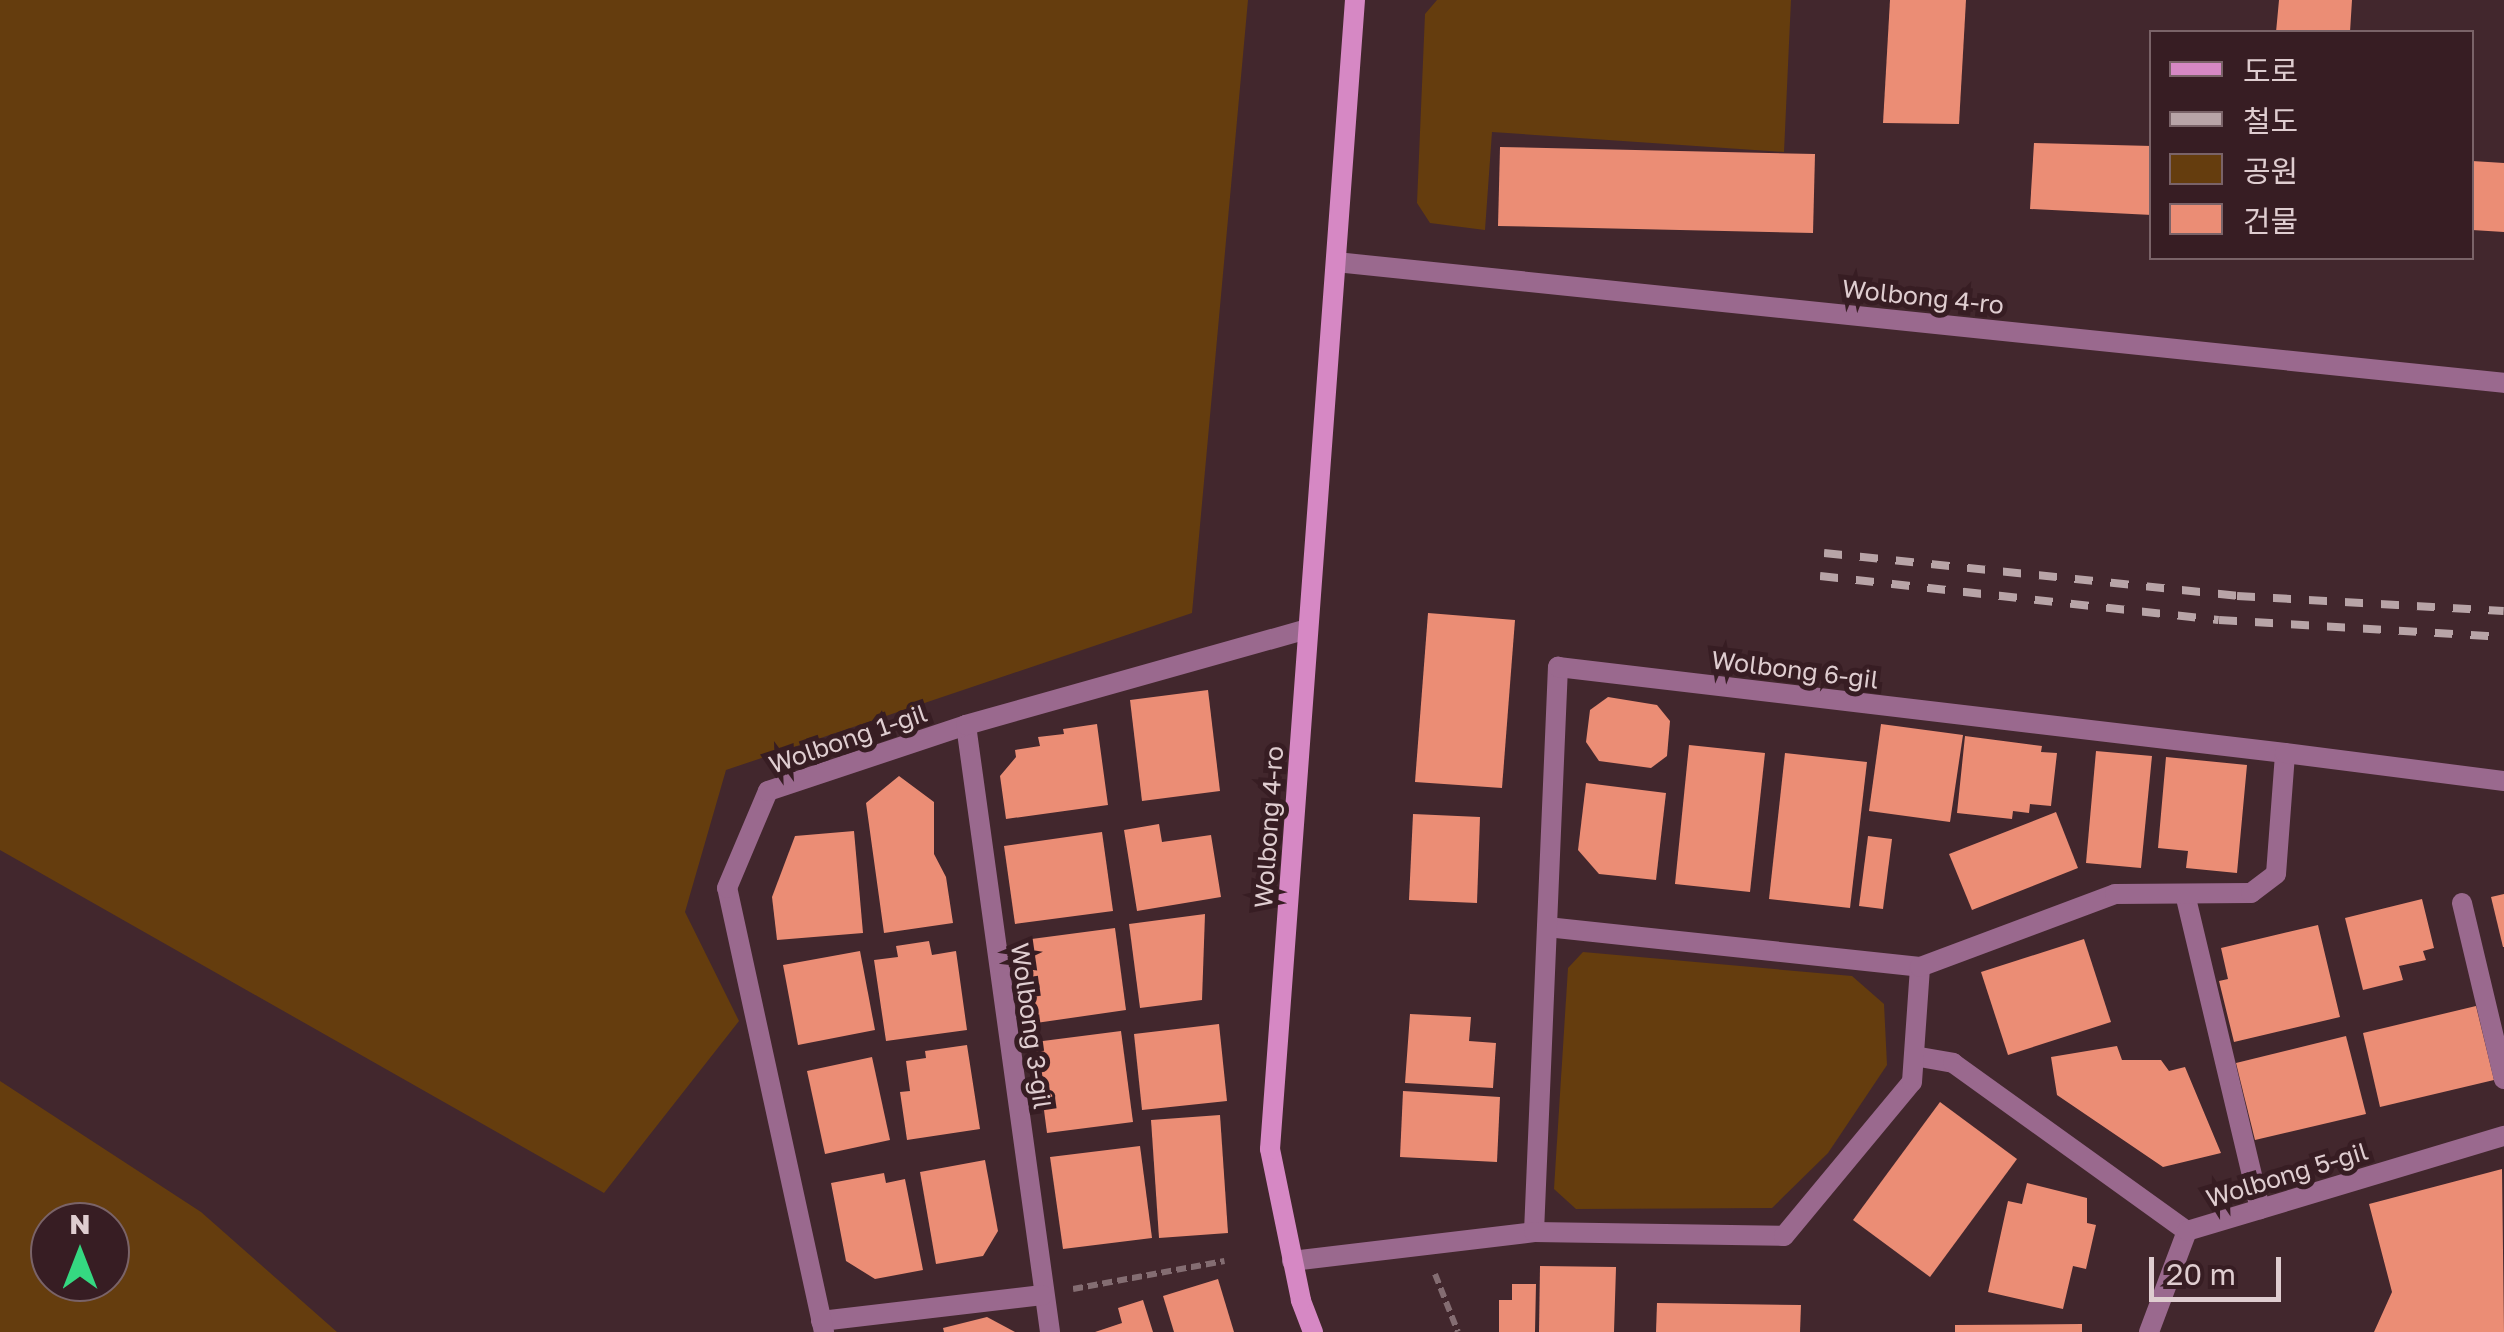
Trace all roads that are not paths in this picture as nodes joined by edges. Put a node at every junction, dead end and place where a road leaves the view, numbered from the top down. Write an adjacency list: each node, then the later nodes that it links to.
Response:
1 (1355, 0): 2 (street, Wolbong 4-ro)
2 (1336, 262): 3 (street, Wolbong 4-ro); 4 (street, Wolbong 4-ro)
3 (2504, 382)
4 (1308, 629): 5 (street, Wolbong 1-gil); 18 (street, Wolbong 4-ro)
5 (966, 725): 19 (street, Wolbong 3-gil); 20 (street, Wolbong 1-gil)
6 (2285, 753): 7 (street, Wolbong 6-gil); 8 (street); 10 (street, Wolbong 6-gil)
7 (2504, 781)
8 (2186, 894): 11 (street); 15 (street)
9 (2462, 903): 13 (street)
10 (1547, 927): 11 (street); 17 (street, Wolbong 6-gil)
11 (1920, 967): 12 (street)
12 (1914, 1056): 16 (street); 17 (street)
13 (2504, 1079)
14 (2504, 1136): 15 (street, Wolbong 5-gil)
15 (2260, 1209): 16 (street, Wolbong 5-gil)
16 (2187, 1231): 23 (street, Wolbong 5-gil)
17 (1534, 1232): 18 (street)
18 (1292, 1260): 22 (street, Wolbong 4-ro)
19 (1042, 1295): 20 (street); 21 (street, Wolbong 3-gil)
20 (823, 1327)
21 (1050, 1332)
22 (1313, 1332)
23 (2149, 1332)

